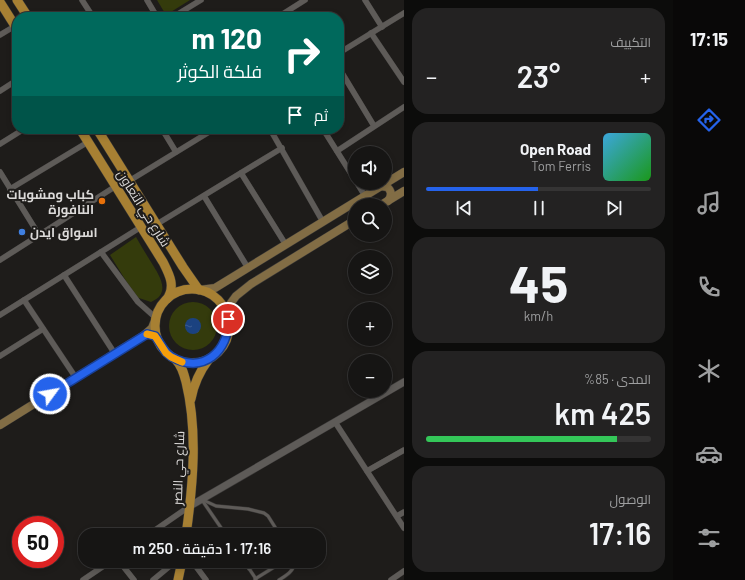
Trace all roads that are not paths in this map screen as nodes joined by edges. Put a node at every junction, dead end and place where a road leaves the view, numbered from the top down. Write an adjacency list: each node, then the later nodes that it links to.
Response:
1 (17, 0): 8 (main road)
2 (82, 0): 9 (street)
3 (147, 0): 10 (street)
4 (201, 0): 11 (street)
5 (305, 0): 12 (street)
6 (364, 0): 15 (street)
7 (0, 2): 14 (main road)
8 (25, 12)
9 (90, 12)
10 (154, 12)
11 (181, 12)
12 (286, 12)
13 (404, 13): 15 (street)
14 (12, 22)
15 (382, 27): 17 (street)
16 (12, 30): 18 (street)
17 (371, 33): 19 (street); 21 (street)
18 (0, 35)
19 (344, 50)
20 (344, 76): 25 (street)
21 (404, 82)
22 (12, 83): 23 (street)
23 (0, 91)
24 (404, 107): 25 (street)
25 (374, 126): 36 (street)
26 (16, 134): 34 (street)
27 (83, 134): 33 (main road, شارع حي التعاون)
28 (101, 134): 43 (main road, شارع حي التعاون)
29 (165, 134): 37 (street)
30 (206, 134): 37 (street)
31 (273, 134): 35 (street)
32 (326, 134): 36 (street)
33 (88, 142): 44 (main road, شارع حي التعاون); 45 (street)
34 (0, 144)
35 (282, 148): 41 (street); 52 (street)
36 (336, 151): 38 (street)
37 (176, 152): 43 (street)
38 (348, 169)
39 (0, 172): 45 (street)
40 (403, 172): 42 (main road); 48 (main road)
41 (241, 173): 49 (street); 57 (street)
42 (392, 179)
43 (130, 181): 53 (main road, شارع حي التعاون)
44 (116, 186): 55 (main road, شارع حي التعاون); 56 (street)
45 (10, 189): 56 (street)
46 (361, 190): 50 (street)
47 (374, 190): 50 (main road)
48 (404, 190): 51 (main road)
49 (204, 196): 53 (street); 60 (street)
50 (365, 196): 52 (main road)
51 (392, 198)
52 (324, 222): 57 (main road)
53 (157, 224): 62 (main road, شارع حي التعاون)
54 (348, 224): 65 (main road)
55 (141, 227): 58 (street); 64 (main road, شارع حي التعاون)
56 (39, 235): 59 (street)
57 (286, 245): 60 (main road)
58 (101, 252): 61 (street); 67 (street)
59 (0, 260)
60 (248, 268): 62 (main road)
61 (64, 275): 63 (street); 71 (street)
62 (199, 290): 64 (main road); 65 (main road)
63 (24, 300): 66 (street); 68 (street)
64 (163, 302): 67 (main road)
65 (225, 310): 73 (main road)
66 (0, 315)
67 (156, 318): 69 (main road); 70 (main road)
68 (43, 329): 72 (street); 75 (street)
69 (142, 336): 70 (main road); 71 (main road)
70 (157, 339): 74 (main road)
71 (115, 354): 75 (main road)
72 (0, 356)
73 (210, 358): 74 (main road); 77 (main road)
74 (176, 360): 77 (main road)
75 (76, 378): 79 (main road)
76 (404, 382): 78 (street)
77 (191, 403): 83 (main road, شارع حي النصر)
78 (335, 422): 81 (street); 82 (street)
79 (0, 425)
80 (404, 450): 81 (street)
81 (367, 471): 85 (street)
82 (201, 499): 83 (street); 88 (lane); 89 (lane)
83 (190, 506): 86 (street); 87 (main road, شارع حي النصر)
84 (404, 512): 85 (street)
85 (397, 516): 90 (street)
86 (162, 528)
87 (187, 528)
88 (221, 528)
89 (276, 528)
90 (404, 528)
91 (101, 568): 101 (street)
92 (125, 568): 102 (street)
93 (170, 568): 103 (street)
94 (179, 568): 104 (main road)
95 (197, 568): 105 (street)
96 (273, 568): 100 (lane)
97 (293, 568): 106 (lane)
98 (249, 569): 100 (lane)
99 (404, 571): 107 (street)
100 (256, 579)
101 (83, 580)
102 (134, 580)
103 (153, 580)
104 (178, 580)
105 (206, 580)
106 (279, 580)
107 (391, 580)

